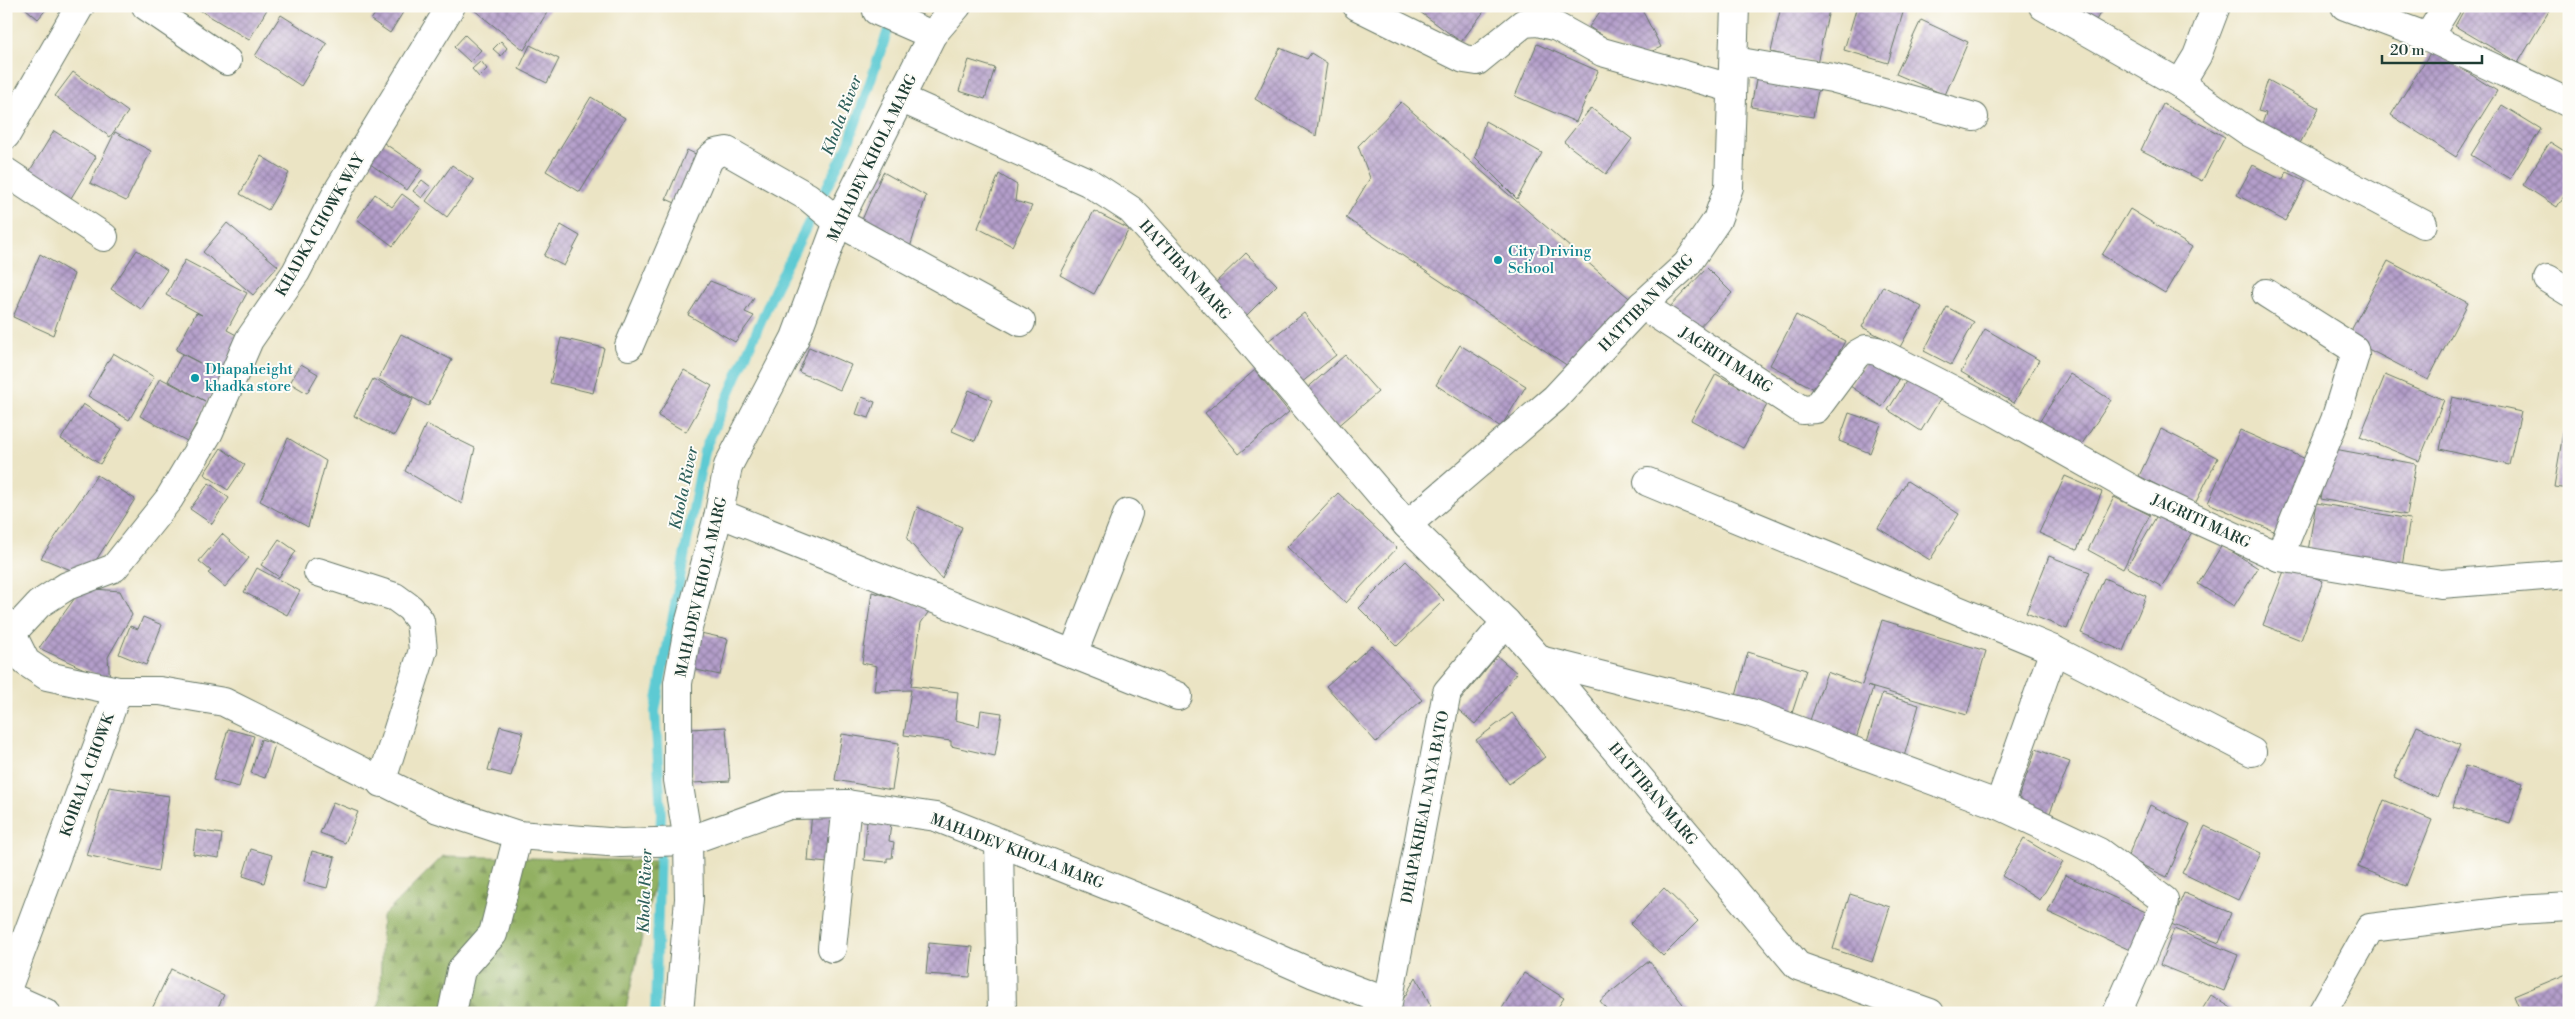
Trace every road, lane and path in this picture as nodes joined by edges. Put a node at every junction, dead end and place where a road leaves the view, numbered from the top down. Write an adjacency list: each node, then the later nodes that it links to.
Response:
1 (80, 6): 21 (street)
2 (146, 6): 14 (street)
3 (450, 6): 38 (street, KHADKA CHOWK WAY)
4 (957, 6): 12 (street, MAHADEV KHOLA MARG)
5 (1357, 6): 17 (street)
6 (1735, 6): 15 (street, HATTIBAN MARG)
7 (2043, 6): 16 (street)
8 (2216, 6): 16 (street)
9 (2345, 6): 13 (street)
10 (2446, 6): 13 (street)
11 (877, 9): 12 (street)
12 (932, 35): 18 (street, MAHADEV KHOLA MARG)
13 (2428, 37): 19 (street)
14 (226, 61)
15 (1735, 61): 17 (street, HATTIBAN MARG); 20 (street)
16 (2180, 84): 24 (street)
17 (1732, 88): 27 (street, HATTIBAN MARG)
18 (900, 98): 23 (street, MAHADEV KHOLA MARG); 33 (street, HATTIBAN MARG)
19 (2569, 103)
20 (1974, 117)
21 (6, 135)
22 (6, 172): 25 (street)
23 (824, 210): 28 (street); 29 (street); 31 (street, MAHADEV KHOLA MARG)
24 (2423, 224)
25 (104, 238)
26 (2266, 293): 34 (street)
27 (1642, 305): 33 (street, HATTIBAN MARG); 34 (street, JAGRITI MARG)
28 (1021, 322)
29 (630, 346)
30 (1648, 482): 39 (street)
31 (719, 513): 40 (street); 49 (street, MAHADEV KHOLA MARG)
32 (1128, 513): 40 (street)
33 (1407, 525): 37 (street, HATTIBAN MARG)
34 (2279, 557): 36 (street, JAGRITI MARG)
35 (318, 572): 45 (street)
36 (2569, 574)
37 (1506, 622): 41 (street, HATTIBAN MARG); 54 (street, DHAPAKHEAL NAYA BATO)
38 (9, 628): 42 (street)
39 (2054, 650): 44 (street); 47 (street)
40 (1073, 654): 43 (street)
41 (1540, 660): 47 (street); 59 (street, HATTIBAN MARG)
42 (118, 691): 45 (street); 53 (street, KOIRALA CHOWK)
43 (1178, 696)
44 (2252, 752)
45 (381, 782): 48 (street)
46 (847, 804): 49 (street, MAHADEV KHOLA MARG); 50 (street, MAHADEV KHOLA MARG); 52 (street)
47 (1999, 805): 60 (street)
48 (518, 835): 49 (street); 56 (street)
49 (678, 841): 57 (street)
50 (999, 844): 54 (street, MAHADEV KHOLA MARG); 58 (street)
51 (2569, 907): 61 (street)
52 (832, 948)
53 (6, 993): 55 (street)
54 (1387, 1007)
55 (46, 1013)
56 (452, 1013)
57 (678, 1013)
58 (1002, 1013)
59 (1930, 1013)
60 (2117, 1013)
61 (2322, 1013)

